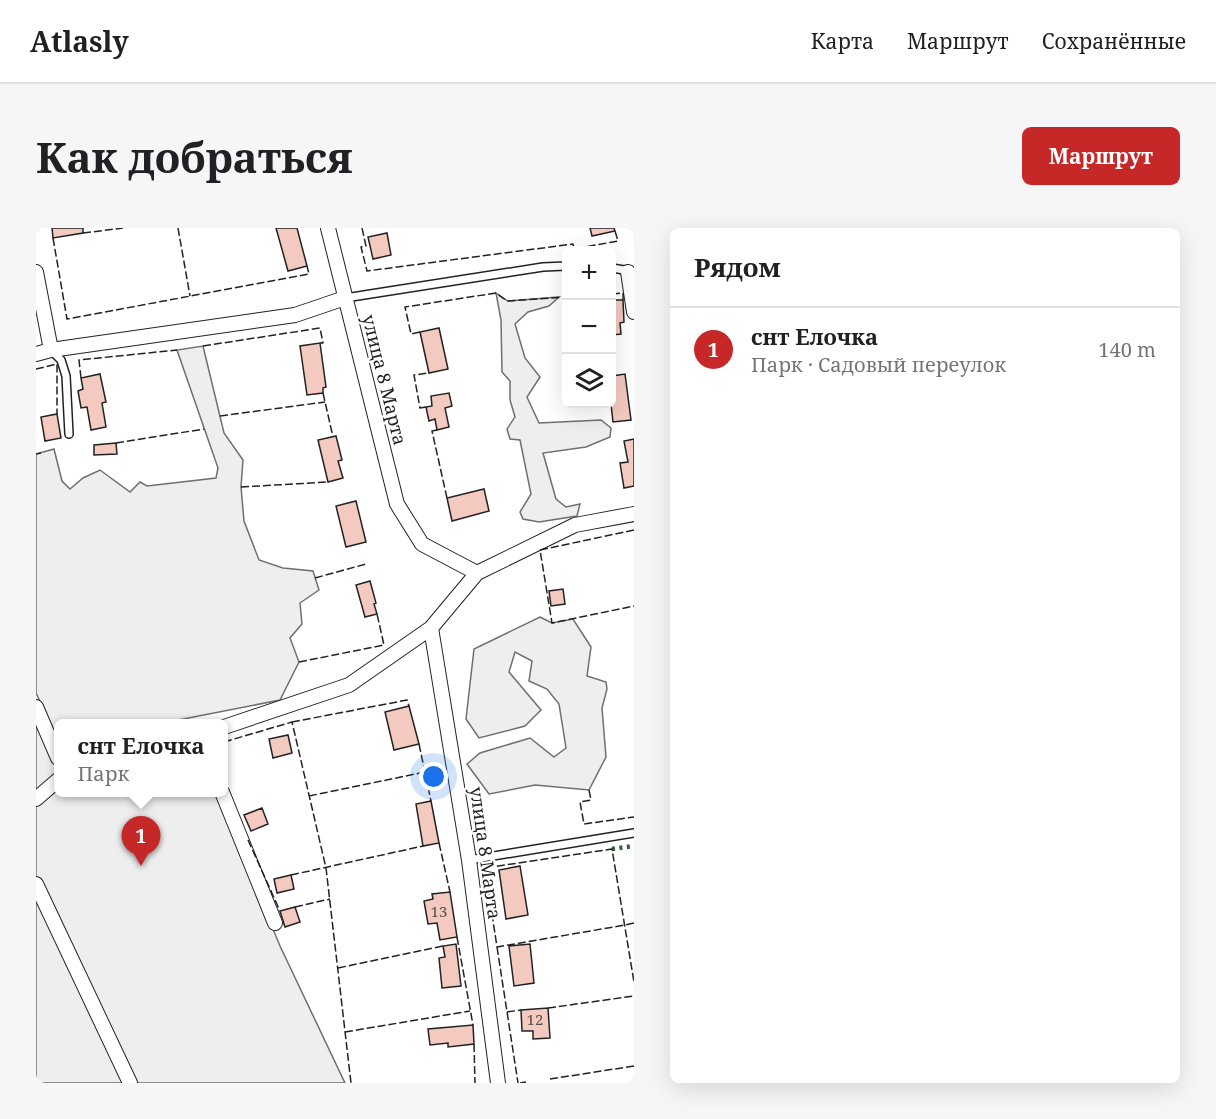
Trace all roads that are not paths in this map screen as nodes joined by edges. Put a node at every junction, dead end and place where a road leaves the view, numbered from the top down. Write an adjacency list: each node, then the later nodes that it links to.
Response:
1 (328, 228): 6 (street, улица 8 Марта)
2 (562, 266): 6 (lane)
3 (616, 269): 4 (lane)
4 (631, 271): 7 (street)
5 (36, 272): 8 (street)
6 (345, 298): 8 (street); 12 (street, улица 8 Марта)
7 (634, 312)
8 (51, 350): 9 (street); 10 (lane)
9 (36, 354)
10 (69, 434)
11 (634, 514): 12 (street)
12 (477, 573): 13 (street)
13 (431, 628): 15 (street); 21 (street, улица 8 Марта)
14 (36, 707): 16 (street)
15 (228, 726)
16 (54, 749)
17 (54, 783): 19 (street)
18 (224, 797): 23 (street)
19 (36, 799)
20 (634, 833): 21 (lane)
21 (469, 860): 25 (street, улица 8 Марта)
22 (36, 884): 24 (street)
23 (275, 923)
24 (130, 1083)
25 (498, 1083)

